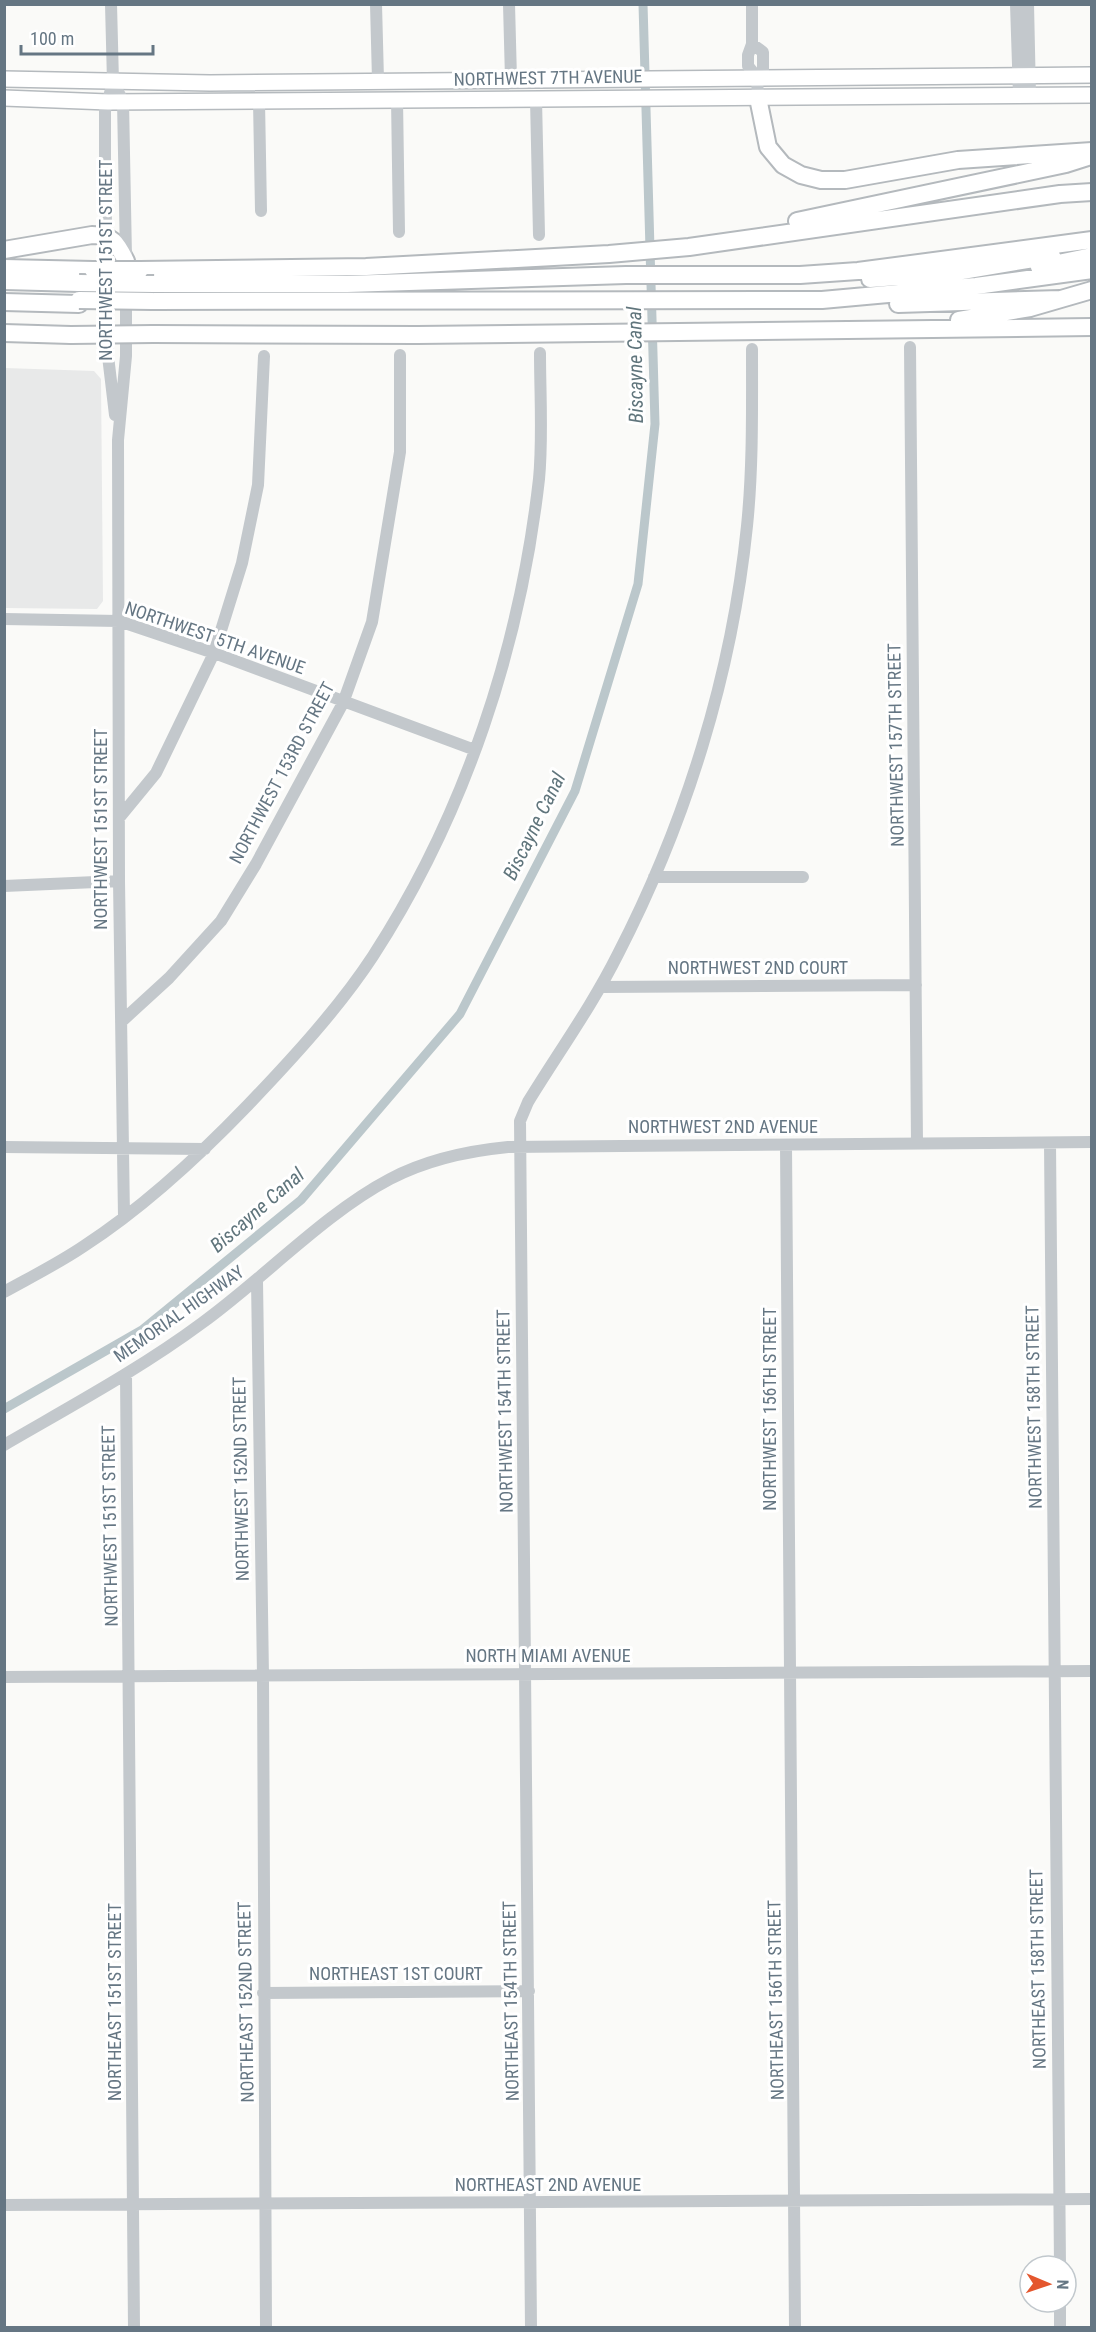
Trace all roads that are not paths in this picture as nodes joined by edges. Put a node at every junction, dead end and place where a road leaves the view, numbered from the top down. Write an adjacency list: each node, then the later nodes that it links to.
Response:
1 (111, 4): 14 (street, NORTHWEST 151ST STREET)
2 (376, 4): 13 (street)
3 (509, 4): 12 (street)
4 (752, 4): 10 (street)
5 (1016, 4): 7 (street)
6 (1028, 4): 7 (street)
7 (1024, 75): 8 (main road, NORTHWEST 7TH AVENUE); 10 (main road, NORTHWEST 7TH AVENUE); 15 (street)
8 (1092, 75)
9 (605, 78): 10 (main road, NORTHWEST 7TH AVENUE); 12 (main road, NORTHWEST 7TH AVENUE); 21 (main road)
10 (757, 78): 18 (street)
11 (4, 79): 14 (main road, NORTHWEST 7TH AVENUE)
12 (511, 79): 13 (main road, NORTHWEST 7TH AVENUE); 20 (main road)
13 (378, 80): 14 (main road, NORTHWEST 7TH AVENUE); 23 (main road)
14 (113, 82): 24 (street, NORTHWEST 151ST STREET)
15 (1024, 95): 16 (main road, NORTHWEST 7TH AVENUE); 18 (main road, NORTHWEST 7TH AVENUE)
16 (1092, 95)
17 (4, 98): 24 (main road, NORTHWEST 7TH AVENUE)
18 (758, 98): 21 (main road, NORTHWEST 7TH AVENUE); 25 (highway)
19 (397, 99): 20 (main road, NORTHWEST 7TH AVENUE); 23 (main road, NORTHWEST 7TH AVENUE); 29 (street)
20 (456, 99): 21 (main road, NORTHWEST 7TH AVENUE)
21 (536, 99): 31 (street)
22 (260, 100): 23 (main road, NORTHWEST 7TH AVENUE); 24 (main road, NORTHWEST 7TH AVENUE); 28 (street)
23 (299, 100)
24 (115, 101): 30 (street, NORTHWEST 151ST STREET); 38 (street, NORTHWEST 151ST STREET)
25 (1092, 151)
26 (1092, 156): 32 (highway)
27 (1092, 192): 32 (highway)
28 (261, 211)
29 (399, 232)
30 (106, 235): 35 (highway); 38 (highway); 55 (street, NORTHWEST 151ST STREET)
31 (539, 235)
32 (763, 236): 38 (highway)
33 (1092, 240): 41 (highway)
34 (1092, 249): 37 (highway)
35 (4, 250)
36 (1092, 256): 37 (highway)
37 (1056, 265): 40 (highway); 41 (highway); 47 (highway)
38 (133, 266): 39 (highway, bridge); 56 (street, NORTHWEST 151ST STREET)
39 (4, 268)
40 (1092, 270)
41 (800, 274): 44 (highway, bridge)
42 (4, 281): 44 (highway)
43 (1092, 290): 45 (highway)
44 (79, 296): 46 (highway); 47 (highway, bridge)
45 (1060, 298): 47 (highway); 49 (highway)
46 (4, 300)
47 (673, 302)
48 (1092, 327): 49 (highway)
49 (746, 331): 50 (highway, bridge)
50 (4, 333)
51 (910, 347): 69 (street, NORTHWEST 157TH STREET)
52 (752, 349): 65 (street, NORTHWEST 154TH STREET)
53 (540, 353): 63 (street)
54 (400, 355): 62 (street, NORTHWEST 153RD STREET)
55 (108, 356): 56 (street); 58 (street, NORTHWEST 151ST STREET)
56 (126, 356): 58 (street, NORTHWEST 151ST STREET)
57 (264, 356): 61 (street)
58 (118, 440): 60 (street, NORTHWEST 151ST STREET)
59 (4, 620): 60 (street, NORTHWEST 5TH AVENUE)
60 (119, 621): 61 (street, NORTHWEST 5TH AVENUE); 64 (street, NORTHWEST 151ST STREET)
61 (214, 653): 62 (street, NORTHWEST 5TH AVENUE); 64 (street)
62 (344, 703): 63 (street, NORTHWEST 5TH AVENUE); 71 (street, NORTHWEST 153RD STREET)
63 (475, 750): 79 (street)
64 (119, 818): 67 (street, NORTHWEST 151ST STREET)
65 (654, 877): 66 (street); 70 (street, NORTHWEST 154TH STREET)
66 (803, 877)
67 (118, 881): 68 (street); 71 (street, NORTHWEST 151ST STREET)
68 (4, 886)
69 (916, 985): 70 (street, NORTHWEST 2ND COURT); 73 (street, NORTHWEST 157TH STREET)
70 (601, 987): 77 (street, NORTHWEST 154TH STREET)
71 (121, 1022): 78 (street, NORTHWEST 151ST STREET)
72 (1092, 1142): 74 (street, NORTHWEST 2ND AVENUE)
73 (917, 1143): 74 (street, NORTHWEST 2ND AVENUE); 75 (street, NORTHWEST 2ND AVENUE)
74 (1050, 1143): 86 (street, NORTHWEST 158TH STREET)
75 (786, 1145): 77 (street, NORTHWEST 2ND AVENUE); 88 (street, NORTHWEST 156TH STREET)
76 (4, 1147): 78 (street)
77 (520, 1147): 80 (street, NORTHWEST 2ND AVENUE); 89 (street, NORTHWEST 154TH STREET)
78 (124, 1149): 79 (street); 81 (street, NORTHWEST 151ST STREET)
79 (205, 1149): 81 (street)
80 (363, 1195): 82 (street, MEMORIAL HIGHWAY)
81 (124, 1217): 83 (street)
82 (257, 1281): 84 (street, MEMORIAL HIGHWAY); 90 (street, NORTHWEST 152ND STREET)
83 (4, 1292)
84 (126, 1374): 85 (street, MEMORIAL HIGHWAY); 92 (street, NORTHWEST 151ST STREET)
85 (4, 1445)
86 (1055, 1671): 87 (street, NORTH MIAMI AVENUE); 88 (street, NORTH MIAMI AVENUE); 95 (street, NORTHEAST 158TH STREET)
87 (1092, 1671)
88 (790, 1673): 89 (street, NORTH MIAMI AVENUE); 97 (street, NORTHEAST 156TH STREET)
89 (526, 1674): 90 (street, NORTH MIAMI AVENUE); 93 (street, NORTHEAST 154TH STREET)
90 (262, 1676): 92 (street, NORTH MIAMI AVENUE); 94 (street, NORTHEAST 152ND STREET)
91 (4, 1677): 92 (street, NORTH MIAMI AVENUE)
92 (130, 1677): 100 (street, NORTHEAST 151ST STREET)
93 (529, 1990): 94 (street, NORTHEAST 1ST COURT); 98 (street, NORTHEAST 154TH STREET)
94 (263, 1993): 101 (street, NORTHEAST 152ND STREET)
95 (1059, 2199): 96 (street, NORTHEAST 2ND AVENUE); 97 (street, NORTHEAST 2ND AVENUE); 102 (street, NORTHEAST 158TH STREET)
96 (1092, 2199)
97 (796, 2202): 98 (street, NORTHEAST 2ND AVENUE); 106 (street, NORTHEAST 156TH STREET)
98 (531, 2204): 101 (street, NORTHEAST 2ND AVENUE); 105 (street, NORTHEAST 154TH STREET)
99 (4, 2205): 100 (street, NORTHEAST 2ND AVENUE)
100 (134, 2205): 101 (street, NORTHEAST 2ND AVENUE); 103 (street, NORTHEAST 151ST STREET)
101 (267, 2205): 104 (street, NORTHEAST 152ND STREET)
102 (1060, 2254)
103 (134, 2328)
104 (266, 2328)
105 (531, 2328)
106 (795, 2328)

